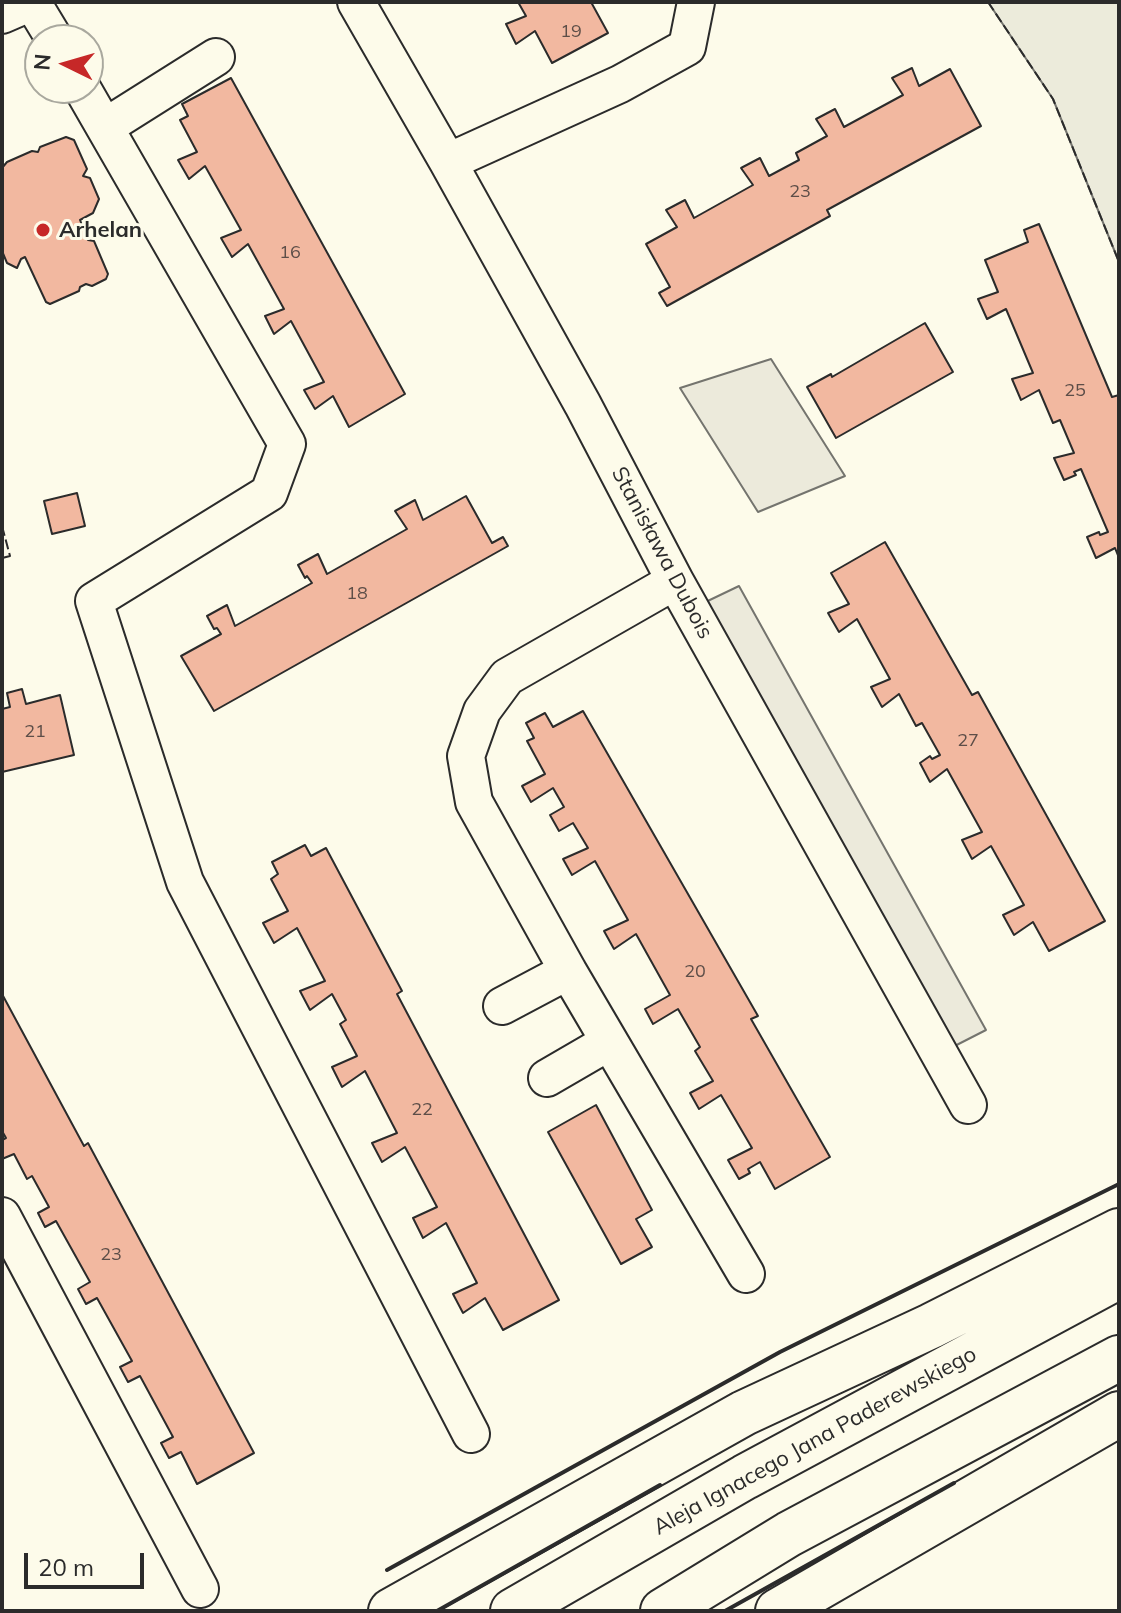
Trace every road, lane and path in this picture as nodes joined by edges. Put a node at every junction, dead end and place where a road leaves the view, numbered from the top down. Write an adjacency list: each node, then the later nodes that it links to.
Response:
1 (32, 2): 4 (street); 5 (street)
2 (356, 2): 9 (street, Stanisława Dubois)
3 (696, 2): 9 (street)
4 (2, 15)
5 (45, 24)
6 (216, 57): 8 (street)
7 (91, 104): 8 (street)
8 (105, 127): 22 (street)
9 (448, 162): 10 (street, Stanisława Dubois)
10 (675, 581): 11 (street); 15 (street, Stanisława Dubois)
11 (568, 971): 12 (street); 13 (street)
12 (502, 1006)
13 (609, 1042): 14 (street); 18 (street)
14 (547, 1078)
15 (968, 1105)
16 (2, 1216): 23 (street)
17 (1119, 1231): 24 (main road)
18 (746, 1274)
19 (1119, 1276): 25 (main road, Aleja Ignacego Jana Paderewskiego)
20 (1119, 1358): 26 (main road)
21 (1119, 1414): 27 (main road)
22 (471, 1434)
23 (200, 1589)
24 (391, 1611)
25 (513, 1611)
26 (663, 1611)
27 (778, 1611)

